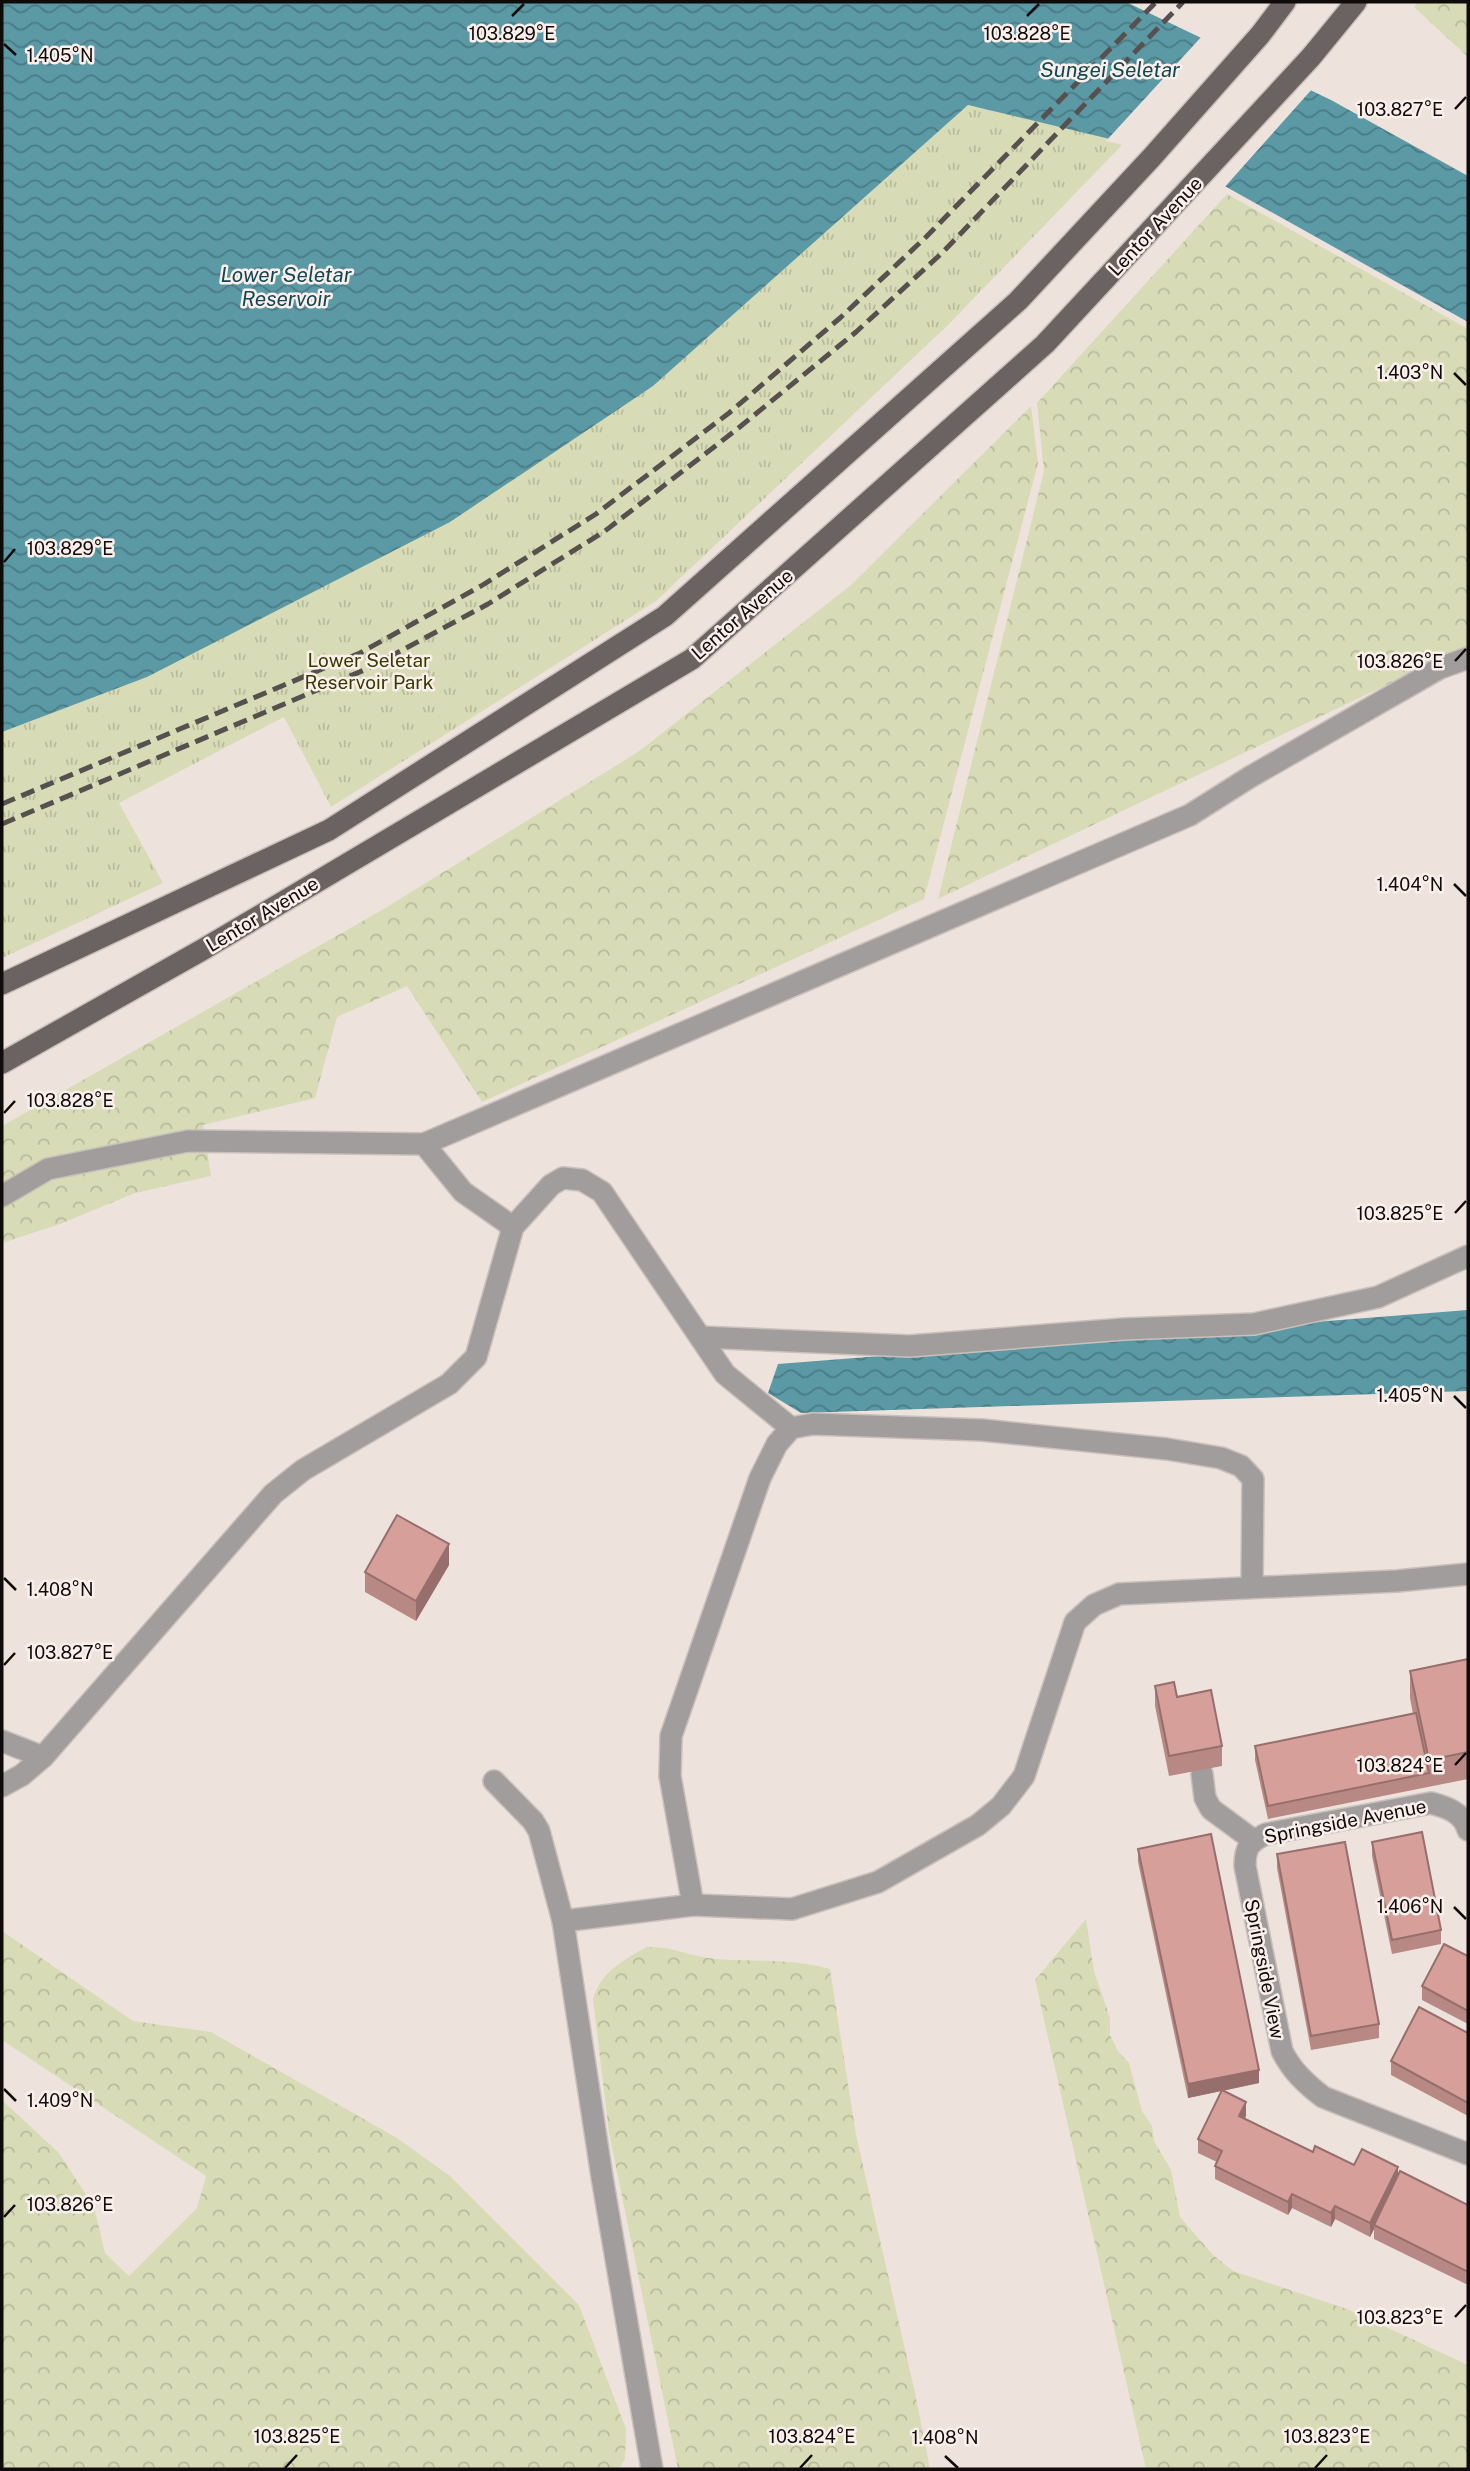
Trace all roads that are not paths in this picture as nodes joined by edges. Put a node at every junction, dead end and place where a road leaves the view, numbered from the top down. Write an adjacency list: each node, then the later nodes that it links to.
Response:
1 (1285, 2): 4 (main road)
2 (1356, 2): 5 (main road, Lentor Avenue)
3 (1468, 658): 6 (street)
4 (2, 984)
5 (2, 1063)
6 (424, 1144): 7 (street); 8 (street)
7 (2, 1196)
8 (513, 1227): 10 (street); 15 (street)
9 (1468, 1256): 10 (street)
10 (700, 1337): 11 (street)
11 (791, 1427): 13 (street); 21 (street)
12 (1468, 1574): 13 (street)
13 (1252, 1586): 21 (street)
14 (2, 1741): 15 (street)
15 (43, 1757): 18 (street)
16 (1202, 1774): 20 (street)
17 (494, 1781): 22 (street)
18 (2, 1786)
19 (1468, 1830): 20 (street, Springside Avenue)
20 (1253, 1840): 23 (street, Springside View)
21 (693, 1905): 22 (street)
22 (563, 1921): 24 (street)
23 (1468, 2154)
24 (652, 2469)

